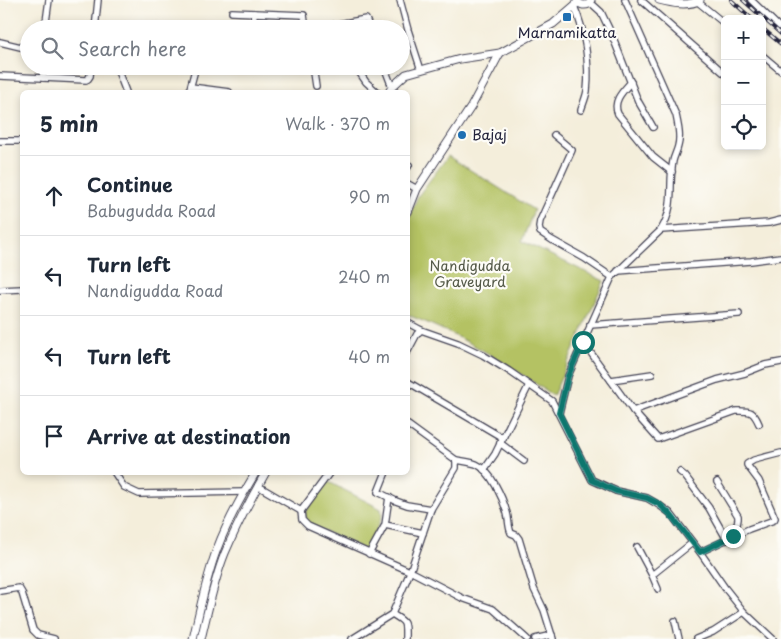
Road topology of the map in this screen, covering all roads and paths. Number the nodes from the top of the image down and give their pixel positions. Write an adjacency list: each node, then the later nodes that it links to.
1 (49, 0): 13 (street)
2 (98, 0): 14 (street)
3 (400, 0): 17 (street)
4 (625, 0): 50 (street)
5 (641, 0): 26 (street)
6 (658, 0): 9 (main road)
7 (751, 0): 19 (street)
8 (591, 1): 10 (main road); 39 (street)
9 (699, 1): 18 (street)
10 (576, 3): 23 (main road); 45 (street)
11 (232, 12): 12 (street)
12 (254, 13): 15 (street); 16 (street)
13 (46, 20)
14 (97, 20)
15 (254, 20)
16 (305, 20)
17 (405, 20)
18 (721, 20)
19 (781, 29)
20 (410, 36): 25 (street)
21 (0, 42): 22 (street)
22 (20, 47)
23 (500, 53): 25 (main road); 52 (main road)
24 (766, 58): 27 (street)
25 (421, 70): 28 (main road)
26 (721, 70)
27 (781, 70)
28 (410, 73)
29 (43, 75): 38 (street)
30 (90, 75): 38 (street)
31 (119, 75): 41 (street)
32 (194, 75): 42 (street)
33 (314, 75): 40 (street)
34 (361, 75): 43 (street)
35 (386, 75): 44 (street)
36 (405, 75): 44 (main road)
37 (0, 76): 38 (street)
38 (43, 78)
39 (631, 82): 46 (street); 50 (street)
40 (316, 86)
41 (125, 90)
42 (190, 90)
43 (375, 90)
44 (390, 90)
45 (581, 110)
46 (652, 127)
47 (554, 136): 58 (street)
48 (20, 140): 49 (street)
49 (0, 141)
50 (672, 172): 55 (street)
51 (410, 185): 52 (street)
52 (417, 189): 53 (main road)
53 (410, 207)
54 (781, 220): 55 (street)
55 (662, 230): 57 (street)
56 (781, 257): 57 (street)
57 (618, 271): 58 (street)
58 (612, 277): 63 (street)
59 (20, 289): 60 (street)
60 (0, 290)
61 (739, 314): 63 (street)
62 (410, 325): 64 (street)
63 (590, 325): 65 (street)
64 (421, 330): 66 (street); 71 (street)
65 (583, 342): 69 (street); 73 (street)
66 (410, 347)
67 (781, 362): 72 (street)
68 (652, 374): 69 (street)
69 (611, 380): 72 (street)
70 (410, 383): 76 (street)
71 (529, 385): 73 (street); 76 (street)
72 (633, 411): 74 (street)
73 (559, 413): 97 (street)
74 (758, 424)
75 (410, 426): 78 (street)
76 (502, 440): 79 (street); 80 (street)
77 (781, 453): 95 (street)
78 (456, 460): 80 (street); 91 (street)
79 (524, 461)
80 (484, 470): 109 (street)
81 (680, 472): 96 (street)
82 (116, 475): 89 (street)
83 (254, 475): 89 (main road)
84 (264, 475): 88 (main road)
85 (328, 475): 92 (street)
86 (385, 475): 90 (street)
87 (717, 482): 95 (street)
88 (258, 486): 92 (street); 113 (main road)
89 (244, 492): 112 (main road)
90 (389, 498): 91 (street); 93 (street)
91 (431, 510): 94 (street)
92 (301, 511): 100 (street)
93 (385, 525): 94 (street); 100 (street)
94 (424, 533): 101 (street)
95 (735, 535): 96 (street)
96 (727, 540): 99 (street)
97 (692, 543): 99 (street); 102 (street)
98 (637, 547): 102 (street)
99 (700, 552): 105 (street)
100 (369, 554): 101 (street)
101 (410, 572): 106 (street); 116 (street)
102 (652, 575): 103 (street)
103 (658, 588)
104 (0, 591): 108 (street)
105 (744, 612): 119 (street); 120 (street)
106 (392, 614): 114 (street); 115 (street)
107 (674, 620): 118 (street)
108 (38, 635): 110 (street); 111 (street)
109 (553, 637): 117 (street)
110 (30, 639)
111 (54, 639)
112 (193, 639)
113 (200, 639)
114 (352, 639)
115 (405, 639)
116 (527, 639)
117 (535, 639)
118 (679, 639)
119 (696, 639)
120 (773, 639)

